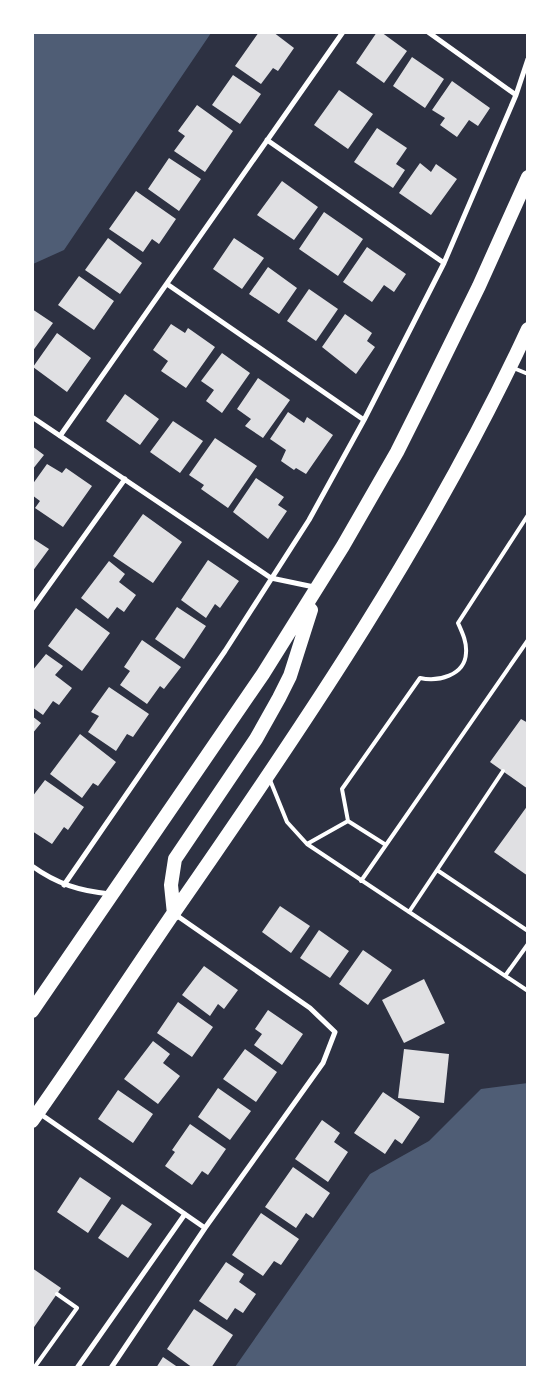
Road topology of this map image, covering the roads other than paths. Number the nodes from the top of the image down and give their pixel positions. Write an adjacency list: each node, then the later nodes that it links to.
1 (343, 32): 5 (street)
2 (428, 32): 4 (street)
3 (528, 59): 4 (street)
4 (516, 95): 7 (street)
5 (267, 140): 7 (street); 8 (street)
6 (528, 177): 18 (highway)
7 (444, 263): 13 (street)
8 (167, 284): 13 (street); 14 (street)
9 (528, 329): 10 (highway)
10 (509, 367): 11 (lane); 22 (highway)
11 (528, 374)
12 (32, 417): 14 (street)
13 (364, 420): 17 (street)
14 (60, 436): 15 (street)
15 (125, 479): 17 (street); 19 (street)
16 (528, 515): 23 (lane)
17 (271, 578): 18 (street); 29 (street)
18 (318, 588): 30 (highway); 32 (highway)
19 (32, 609)
20 (528, 640): 25 (lane)
21 (503, 771): 27 (lane)
22 (269, 777): 24 (lane); 32 (highway)
23 (348, 821): 24 (lane); 25 (lane)
24 (307, 844): 28 (lane)
25 (386, 845): 28 (lane)
26 (32, 866): 29 (street)
27 (437, 870): 31 (lane); 33 (lane)
28 (361, 880): 31 (lane)
29 (64, 885): 30 (street)
30 (112, 894): 37 (highway)
31 (409, 912): 35 (lane)
32 (174, 914): 38 (highway); 40 (street)
33 (528, 931)
34 (528, 944): 35 (lane)
35 (505, 976): 36 (lane)
36 (528, 992)
37 (32, 1011)
38 (36, 1117): 39 (street)
39 (184, 1214): 40 (street); 43 (street)
40 (205, 1228): 44 (street)
41 (57, 1294): 42 (lane)
42 (34, 1368)
43 (77, 1368)
44 (110, 1368)

